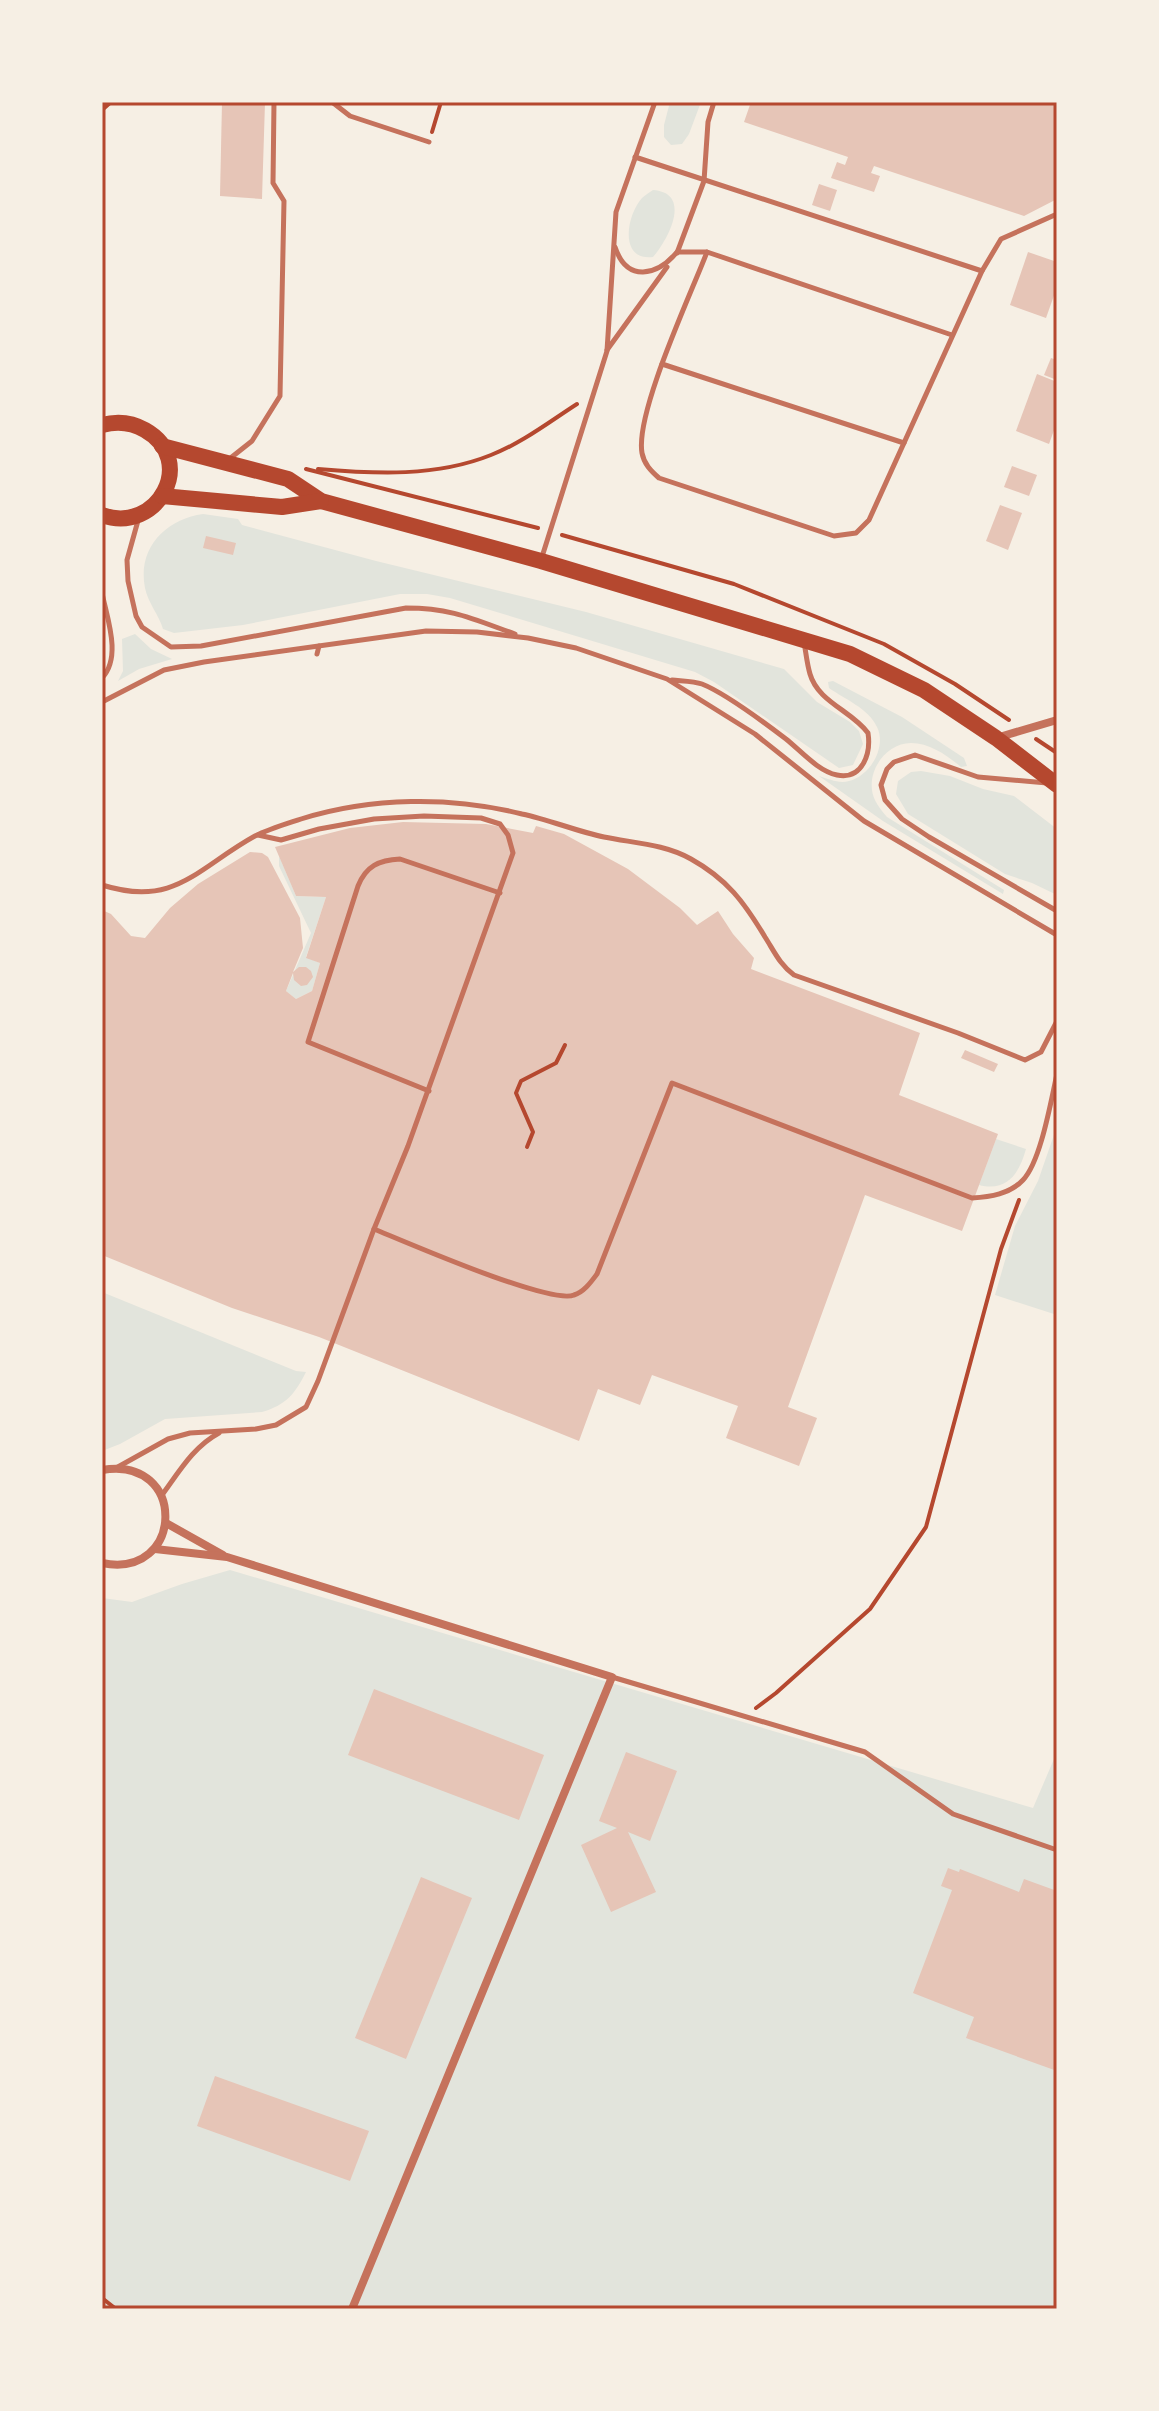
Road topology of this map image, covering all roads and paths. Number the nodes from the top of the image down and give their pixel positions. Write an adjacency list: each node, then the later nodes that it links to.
1 (111, 102): 7 (path)
2 (274, 102): 23 (lane)
3 (332, 102): 8 (lane)
4 (441, 102): 8 (path)
5 (655, 102): 9 (lane)
6 (714, 102): 10 (lane)
7 (102, 110)
8 (429, 142)
9 (635, 157): 10 (lane); 12 (lane)
10 (704, 181): 13 (lane); 15 (lane)
11 (1057, 214): 15 (lane)
12 (614, 235): 13 (lane); 17 (lane)
13 (677, 252): 14 (lane); 17 (lane)
14 (707, 252): 16 (lane); 18 (lane)
15 (982, 271): 16 (lane)
16 (952, 335): 21 (lane)
17 (607, 351): 19 (lane)
18 (662, 364): 21 (lane); 21 (lane)
19 (592, 394): 25 (path); 29 (lane)
20 (103, 424): 22 (main road)
21 (904, 443)
22 (162, 446): 23 (main road); 24 (main road)
23 (224, 463): 26 (main road)
24 (162, 496): 26 (main road); 27 (main road)
25 (425, 498)
26 (321, 501): 29 (main road)
27 (139, 515): 28 (main road); 32 (lane)
28 (103, 518)
29 (541, 561): 34 (main road)
30 (102, 593): 31 (lane)
31 (105, 617): 38 (lane)
32 (470, 618): 33 (lane); 35 (lane)
33 (477, 632): 35 (lane); 36 (lane)
34 (803, 637): 39 (lane); 42 (main road)
35 (528, 638): 39 (lane)
36 (319, 646): 37 (lane); 40 (lane)
37 (317, 654)
38 (102, 678)
39 (667, 679): 48 (lane)
40 (102, 702)
41 (1057, 720): 42 (street)
42 (996, 738): 43 (main road)
43 (1056, 784): 47 (lane)
44 (257, 835): 45 (lane); 46 (lane); 49 (lane)
45 (102, 885)
46 (500, 893): 52 (lane); 52 (lane)
47 (1057, 911)
48 (1057, 935)
49 (1057, 1021)
50 (565, 1045): 53 (path)
51 (1057, 1074): 54 (lane)
52 (429, 1091): 55 (lane)
53 (527, 1147)
54 (1030, 1171): 55 (lane); 65 (path)
55 (374, 1229): 56 (lane)
56 (220, 1432): 57 (lane); 59 (lane)
57 (116, 1468): 58 (street); 59 (street)
58 (102, 1470)
59 (162, 1495): 60 (street)
60 (166, 1523): 61 (street); 62 (street)
61 (155, 1549): 62 (street); 63 (street)
62 (227, 1557): 64 (street)
63 (102, 1563)
64 (612, 1677): 66 (lane); 69 (street)
65 (750, 1712)
66 (1057, 1850)
67 (102, 2298): 68 (path)
68 (116, 2309)
69 (352, 2309)

